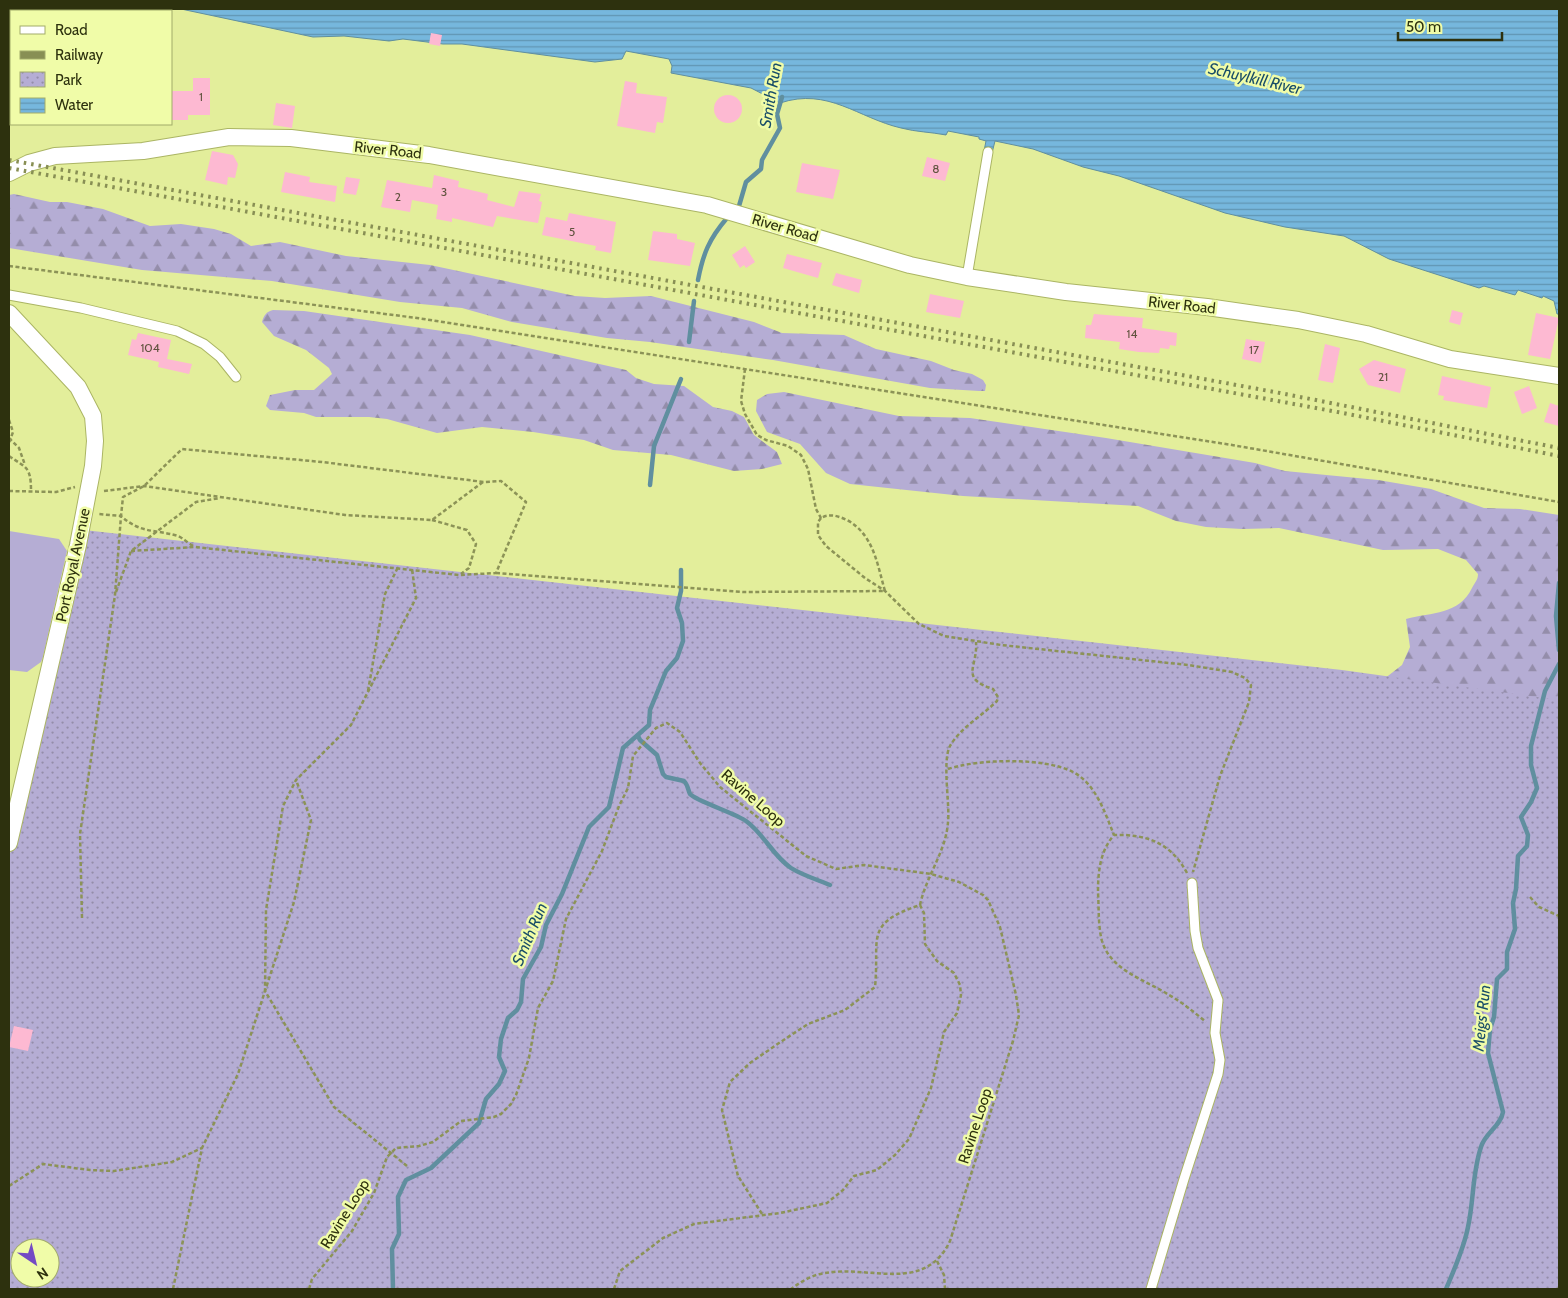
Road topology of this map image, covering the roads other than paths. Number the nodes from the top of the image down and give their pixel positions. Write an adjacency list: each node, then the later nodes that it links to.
1 (988, 152): 3 (lane)
2 (9, 174): 3 (street, River Road)
3 (967, 277): 6 (street, River Road)
4 (9, 295): 7 (lane)
5 (9, 313): 8 (street, Port Royal Avenue)
6 (1559, 376)
7 (236, 377)
8 (9, 843)
9 (1192, 883): 10 (lane)
10 (1151, 1289)

